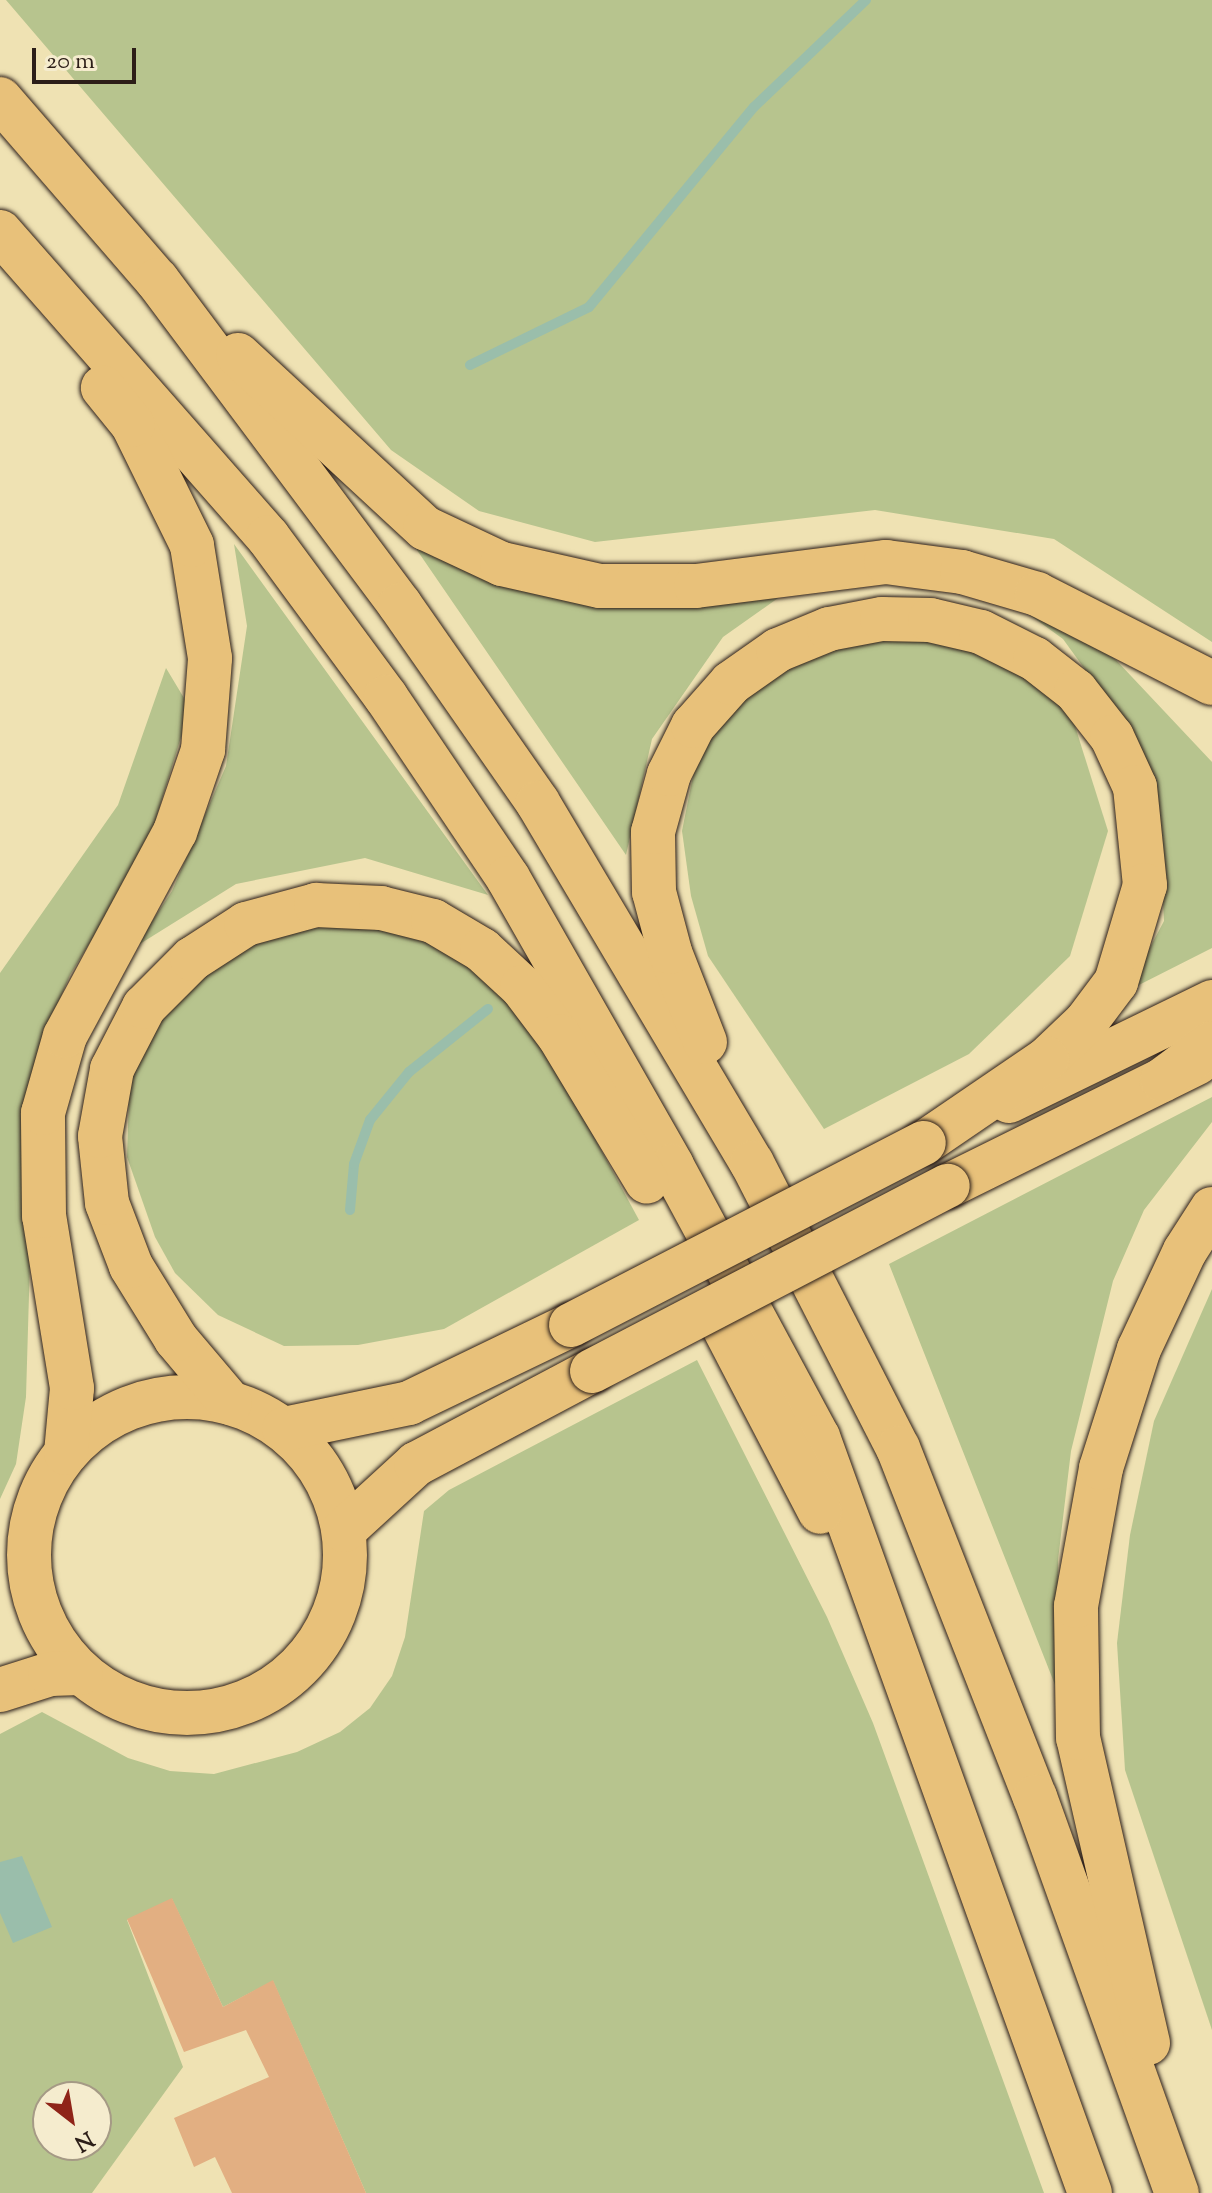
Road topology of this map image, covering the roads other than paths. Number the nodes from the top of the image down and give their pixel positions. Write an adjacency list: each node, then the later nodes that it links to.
1 (0, 99): 4 (main road)
2 (0, 232): 20 (main road)
3 (0, 262): 15 (main road)
4 (157, 280): 5 (main road); 11 (main road)
5 (1208, 683)
6 (1212, 1002): 10 (main road)
7 (1212, 1043): 9 (main road)
8 (1212, 1056): 9 (main road)
9 (1162, 1080): 16 (main road, bridge)
10 (924, 1143): 11 (main road); 14 (main road, bridge)
11 (752, 1163): 23 (main road)
12 (1212, 1209): 23 (main road)
13 (230, 1403): 14 (main road); 15 (main road); 20 (main road)
14 (284, 1429): 16 (main road)
15 (66, 1453): 17 (main road)
16 (344, 1530): 19 (main road)
17 (29, 1564): 18 (main road); 19 (main road)
18 (0, 1602)
19 (81, 1673): 21 (main road)
20 (905, 1675): 22 (main road)
21 (0, 1690)
22 (1090, 2193)
23 (1180, 2193)

